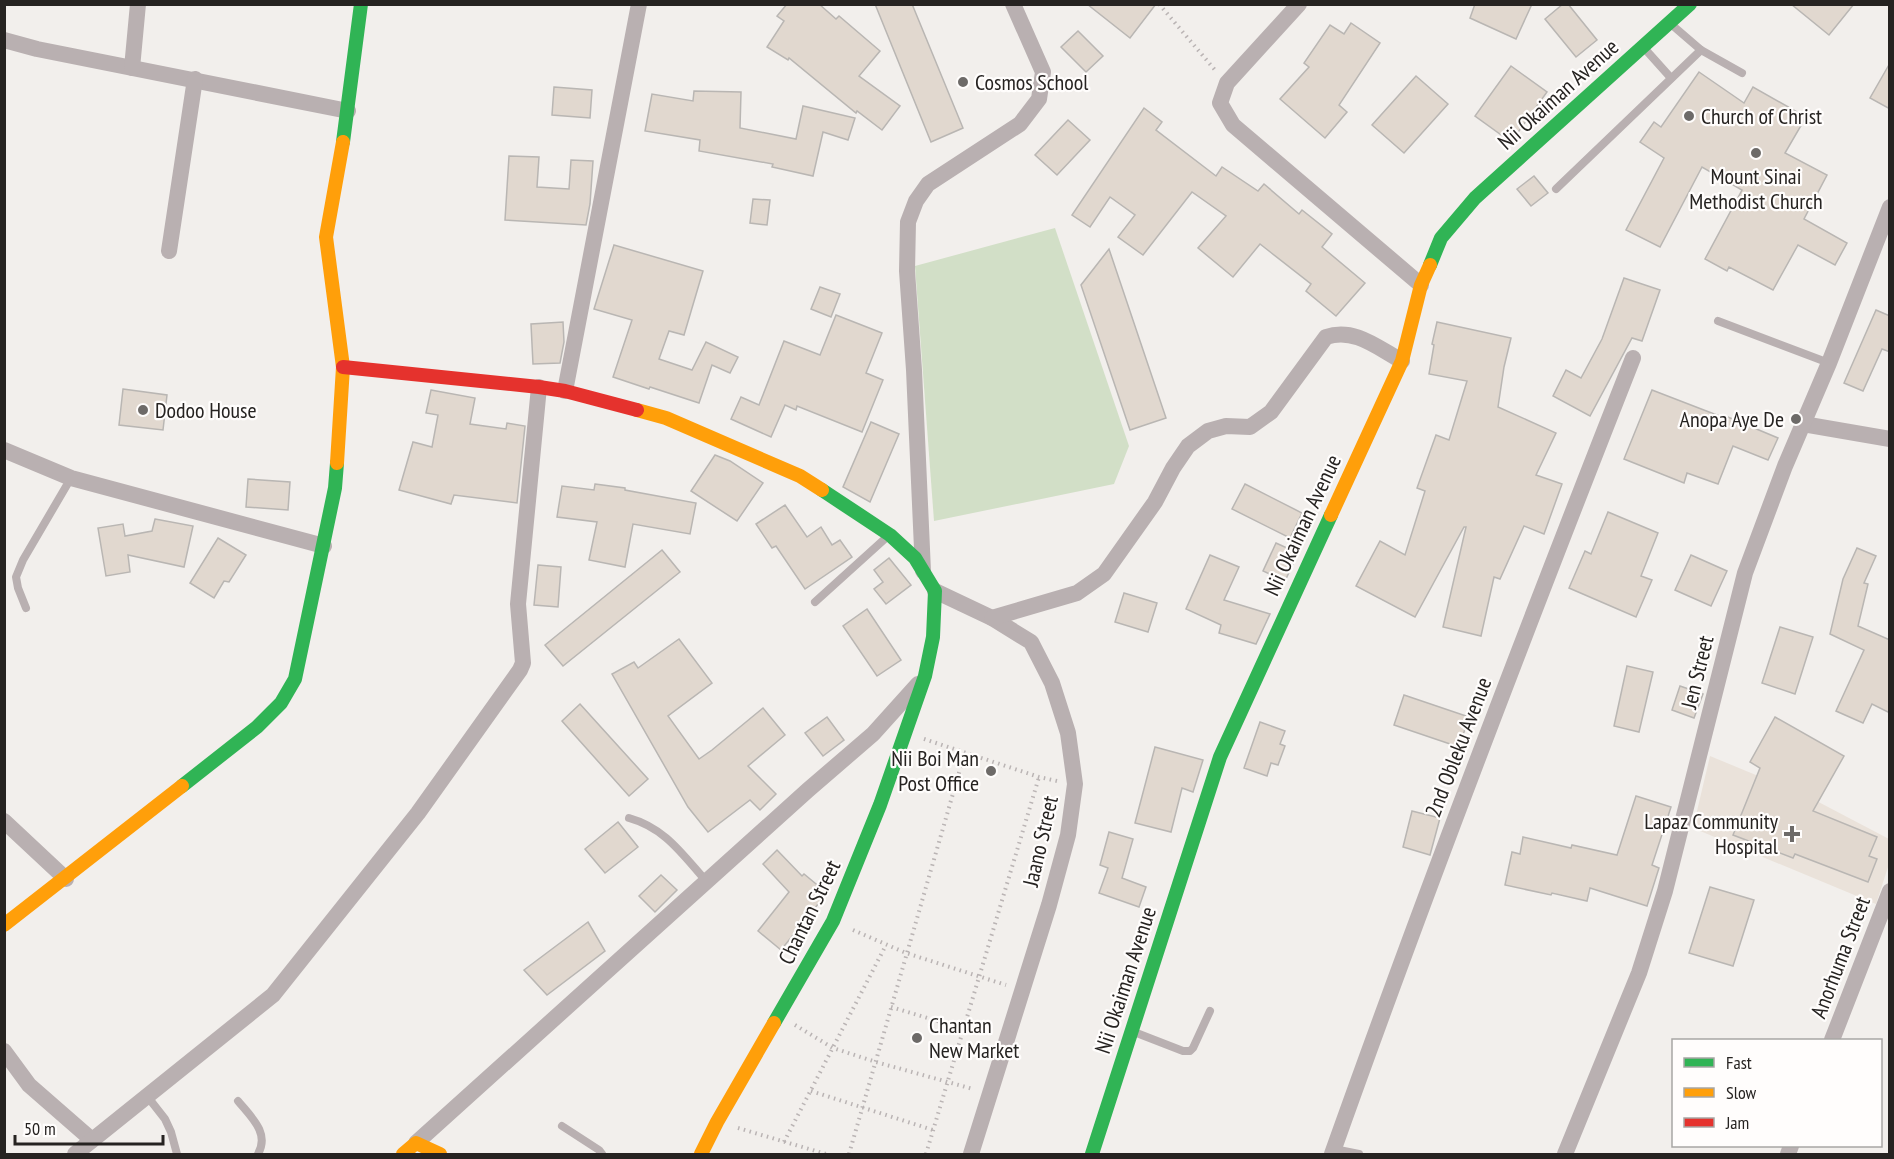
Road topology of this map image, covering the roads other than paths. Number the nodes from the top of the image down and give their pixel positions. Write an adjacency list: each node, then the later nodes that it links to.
1 (138, 4): 11 (street)
2 (361, 4): 15 (street)
3 (639, 4): 26 (street)
4 (1299, 4): 19 (street)
5 (1690, 4): 7 (street, Nii Okaiman Avenue)
6 (1018, 7): 33 (street)
7 (1669, 23): 9 (street, Nii Okaiman Avenue); 10 (lane)
8 (4, 40): 11 (street)
9 (1643, 47): 13 (lane); 19 (street, Nii Okaiman Avenue)
10 (1701, 50): 12 (lane); 13 (lane)
11 (132, 68): 14 (street)
12 (1742, 73)
13 (1671, 78): 16 (lane)
14 (195, 79): 15 (street); 18 (street)
15 (348, 111): 24 (street)
16 (1556, 189)
17 (1890, 207): 23 (street, Jen Street)
18 (169, 251)
19 (1421, 285): 22 (street, Nii Okaiman Avenue)
20 (1718, 321): 23 (lane)
21 (1633, 358): 54 (street, 2nd Obleku Avenue)
22 (1402, 361): 37 (street); 46 (street, Nii Okaiman Avenue)
23 (1828, 363): 27 (street, Jen Street)
24 (343, 367): 25 (street); 32 (street)
25 (539, 387): 26 (street); 49 (street)
26 (565, 391): 31 (street)
27 (1803, 424): 28 (street); 65 (street, Jen Street)
28 (1890, 438)
29 (4, 450): 30 (street)
30 (71, 478): 32 (street); 36 (lane)
31 (890, 535): 33 (street); 35 (lane)
32 (324, 546): 41 (street)
33 (923, 572): 34 (street)
34 (935, 591): 37 (street, Jaano Street); 38 (street, Chantan Street)
35 (815, 602)
36 (26, 608)
37 (992, 618): 62 (street, Jaano Street)
38 (925, 676): 42 (street); 61 (street, Chantan Street)
39 (628, 818): 42 (lane)
40 (4, 821): 41 (street)
41 (66, 879): 44 (street)
42 (706, 882): 53 (street)
43 (1890, 891): 47 (street, Anorhuma Street)
44 (4, 926)
45 (1210, 1011): 46 (lane)
46 (1131, 1031): 63 (street, Nii Okaiman Avenue)
47 (1833, 1039)
48 (4, 1051): 52 (street)
49 (147, 1096): 52 (street); 56 (lane)
50 (238, 1101): 57 (lane)
51 (562, 1126): 60 (lane)
52 (92, 1140): 55 (street)
53 (417, 1143): 58 (street); 59 (street)
54 (1333, 1152): 64 (lane)
55 (75, 1155)
56 (177, 1155)
57 (258, 1155)
58 (404, 1155)
59 (440, 1155)
60 (602, 1155)
61 (700, 1155)
62 (970, 1155)
63 (1092, 1155)
64 (1359, 1155)
65 (1565, 1155)

